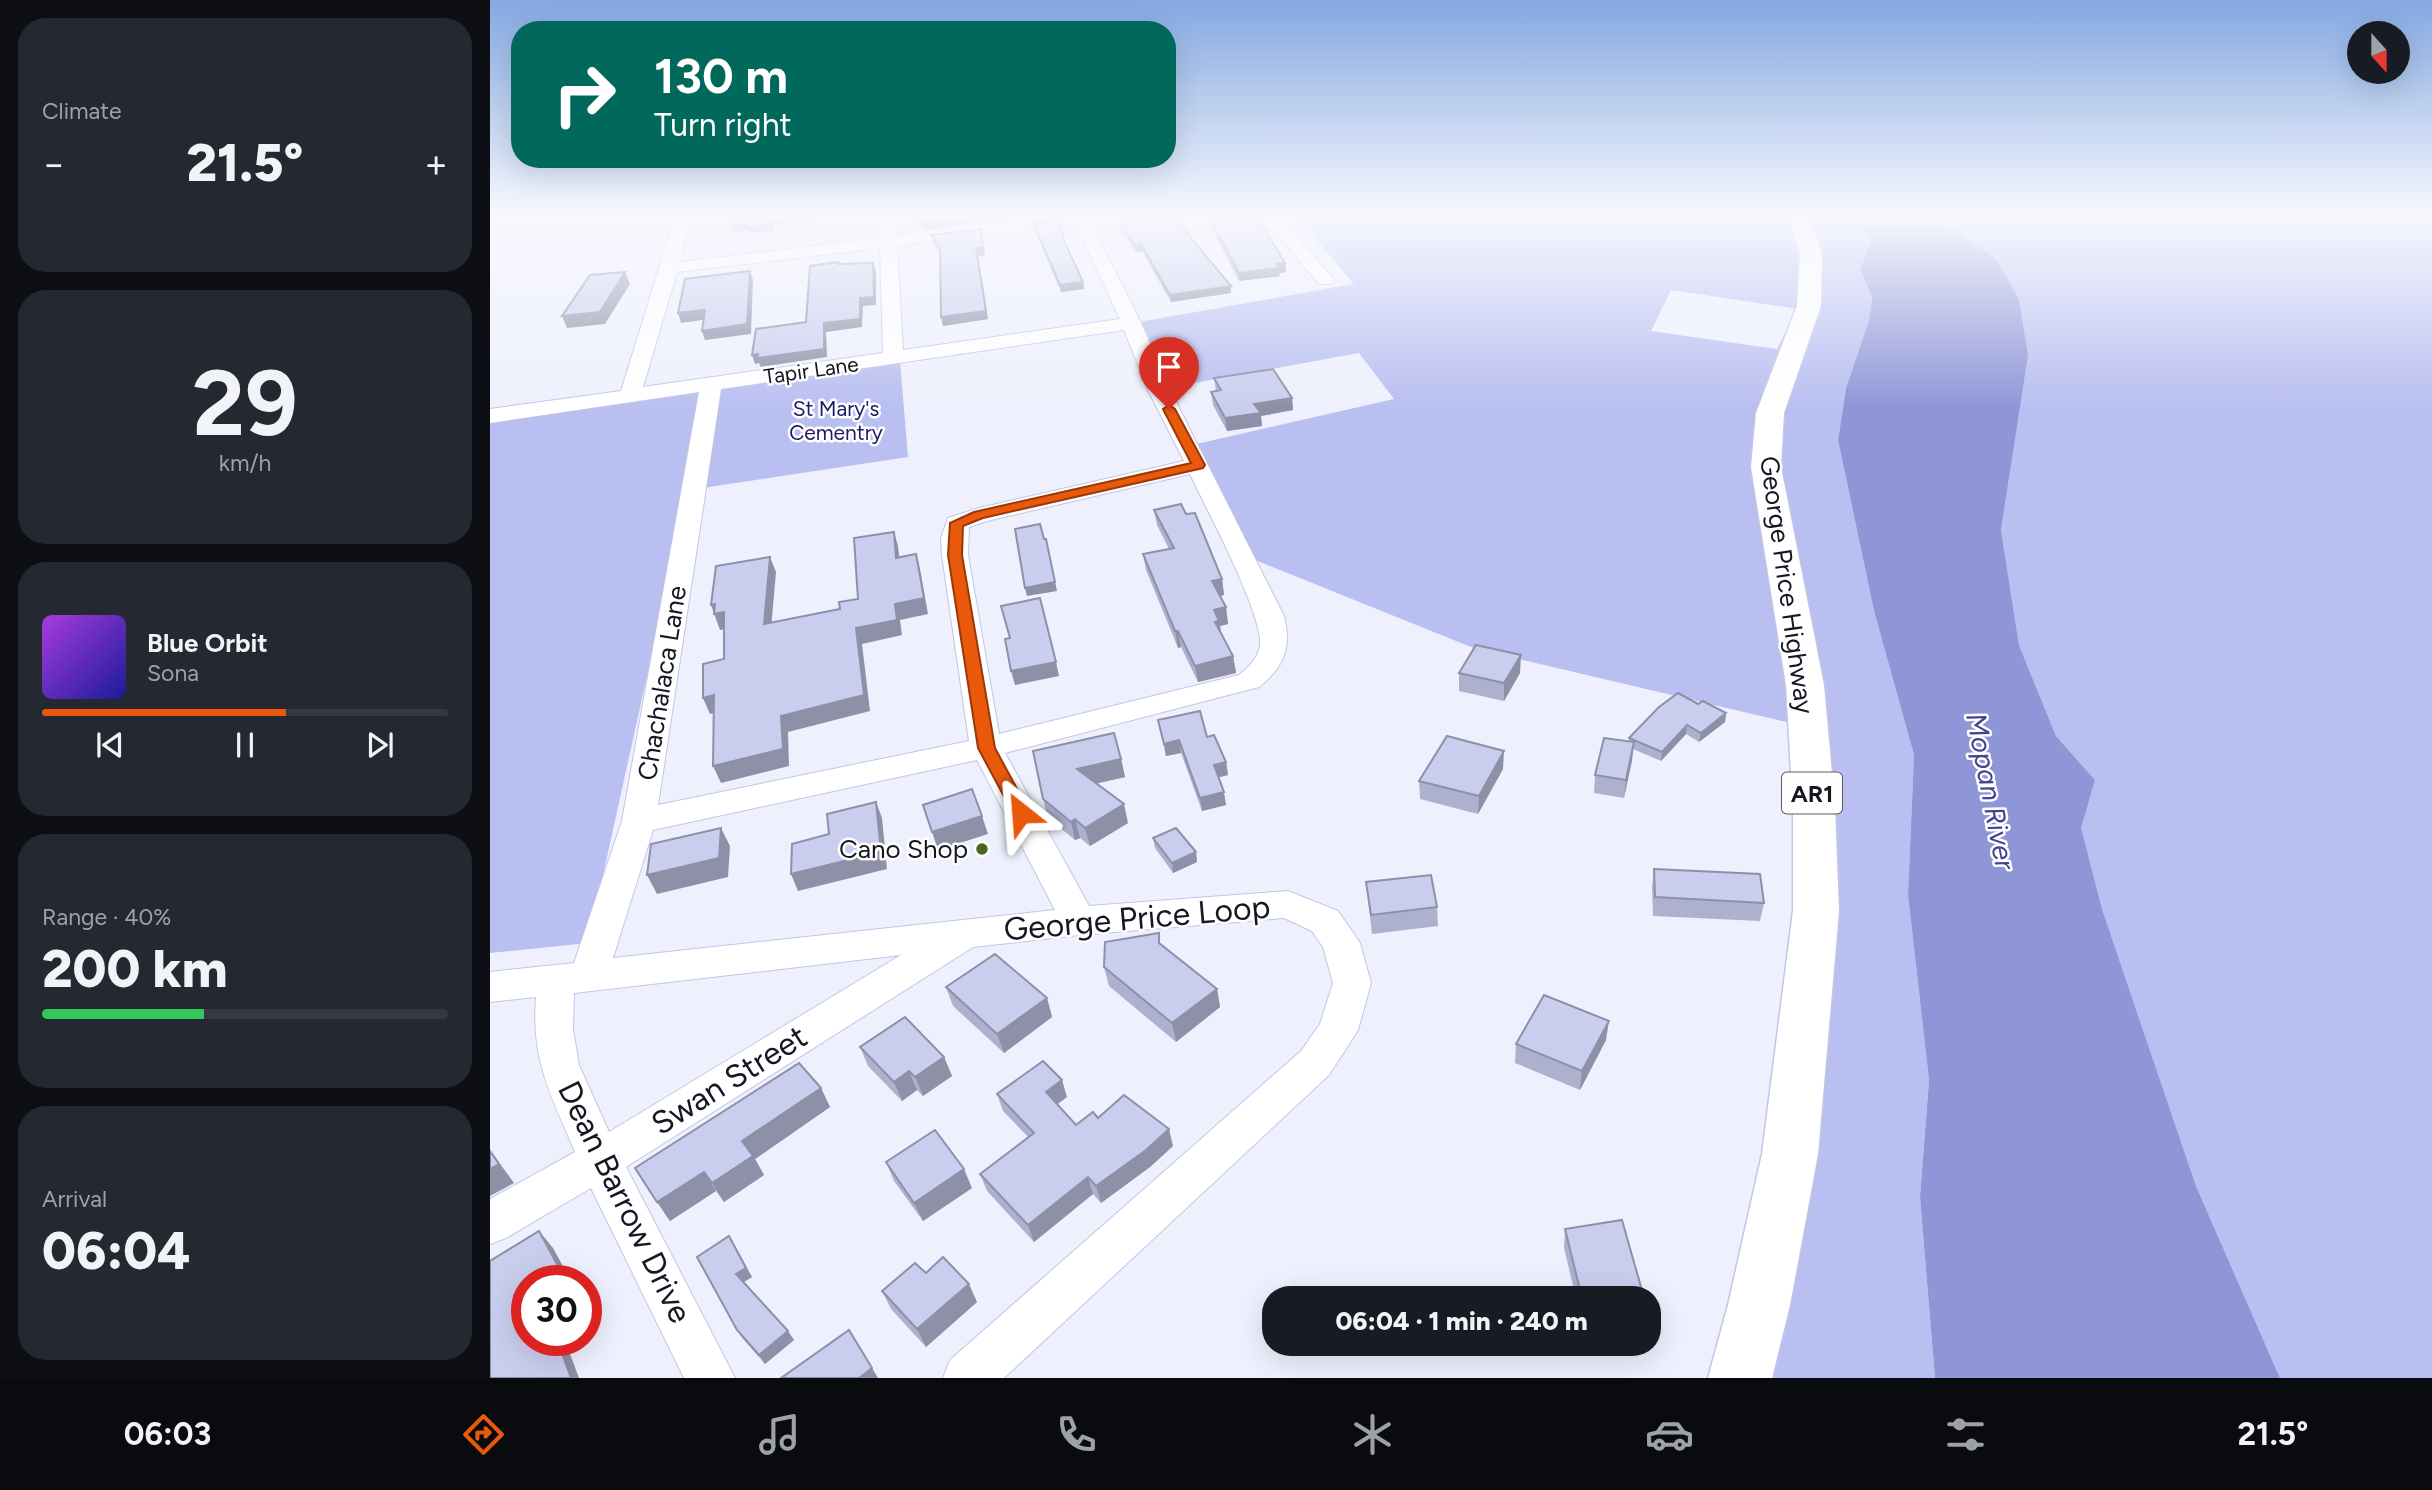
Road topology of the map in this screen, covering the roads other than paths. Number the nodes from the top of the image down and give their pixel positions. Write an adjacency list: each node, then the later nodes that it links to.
1 (667, 278): 8 (street)
2 (890, 278): 6 (street)
3 (1111, 278): 5 (street)
4 (1811, 278): 21 (highway, George Price Highway / AR1)
5 (1131, 323): 6 (street, Tapir Lane); 10 (street)
6 (893, 358): 7 (street, Tapir Lane)
7 (711, 384): 8 (street, Tapir Lane); 12 (street, Chachalaca Lane)
8 (630, 396): 9 (street, Tapir Lane)
9 (490, 416)
10 (1198, 465): 11 (street); 11 (street)
11 (986, 748): 12 (street); 13 (street)
12 (639, 821): 15 (street, Chachalaca Lane)
13 (1079, 921): 14 (street, George Price Loop); 20 (street, George Price Loop)
14 (965, 934): 15 (street, George Price Loop); 17 (street, Swan Street)
15 (572, 978): 16 (street, George Price Loop); 17 (street, Dean Barrow Drive)
16 (490, 987)
17 (600, 1160): 18 (street, Swan Street); 19 (street, Dean Barrow Drive)
18 (490, 1223)
19 (710, 1378)
20 (968, 1378)
21 (1740, 1378)

